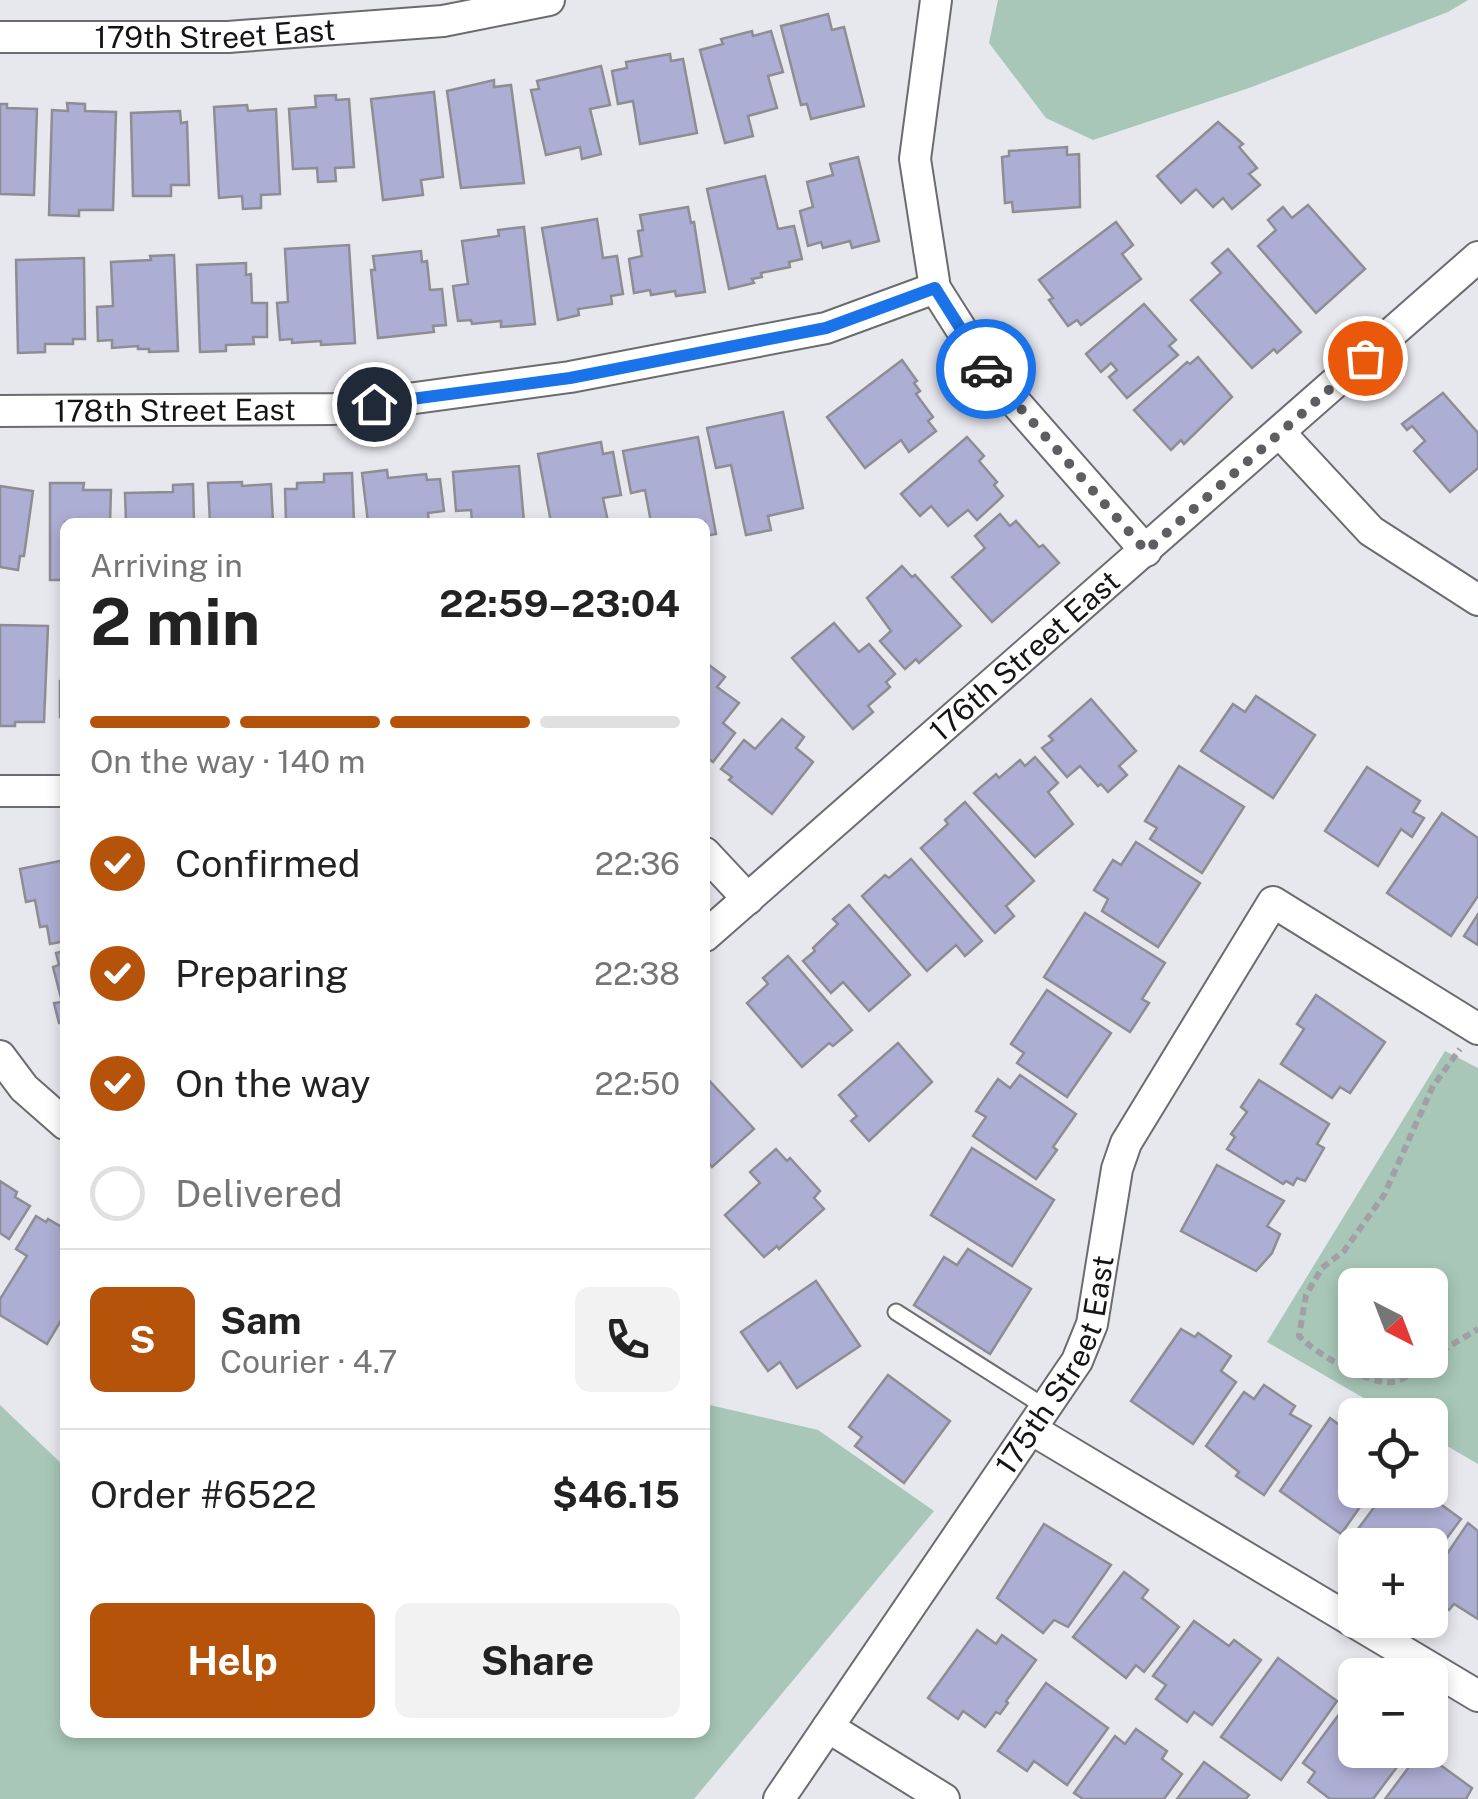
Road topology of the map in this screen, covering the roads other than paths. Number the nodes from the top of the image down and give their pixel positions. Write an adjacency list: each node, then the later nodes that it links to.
1 (549, 0): 3 (street, 179th Street East)
2 (936, 0): 5 (street)
3 (0, 37)
4 (1478, 257): 7 (street, 176th Street East)
5 (935, 288): 6 (street, 178th Street East); 8 (street)
6 (0, 411)
7 (1280, 433): 8 (street, 176th Street East); 9 (street)
8 (1146, 551): 13 (street, 176th Street East)
9 (1478, 600)
10 (0, 791): 11 (street)
11 (60, 791)
12 (710, 858): 13 (street)
13 (748, 899): 14 (street, 176th Street East)
14 (710, 932)
15 (1477, 1028): 19 (street, 175th Street East)
16 (0, 1056): 17 (street)
17 (60, 1120)
18 (896, 1312): 19 (lane)
19 (1038, 1418): 20 (street); 21 (street, 175th Street East)
20 (1478, 1696)
21 (828, 1727): 22 (street, 175th Street East); 23 (street)
22 (779, 1799)
23 (944, 1799)

